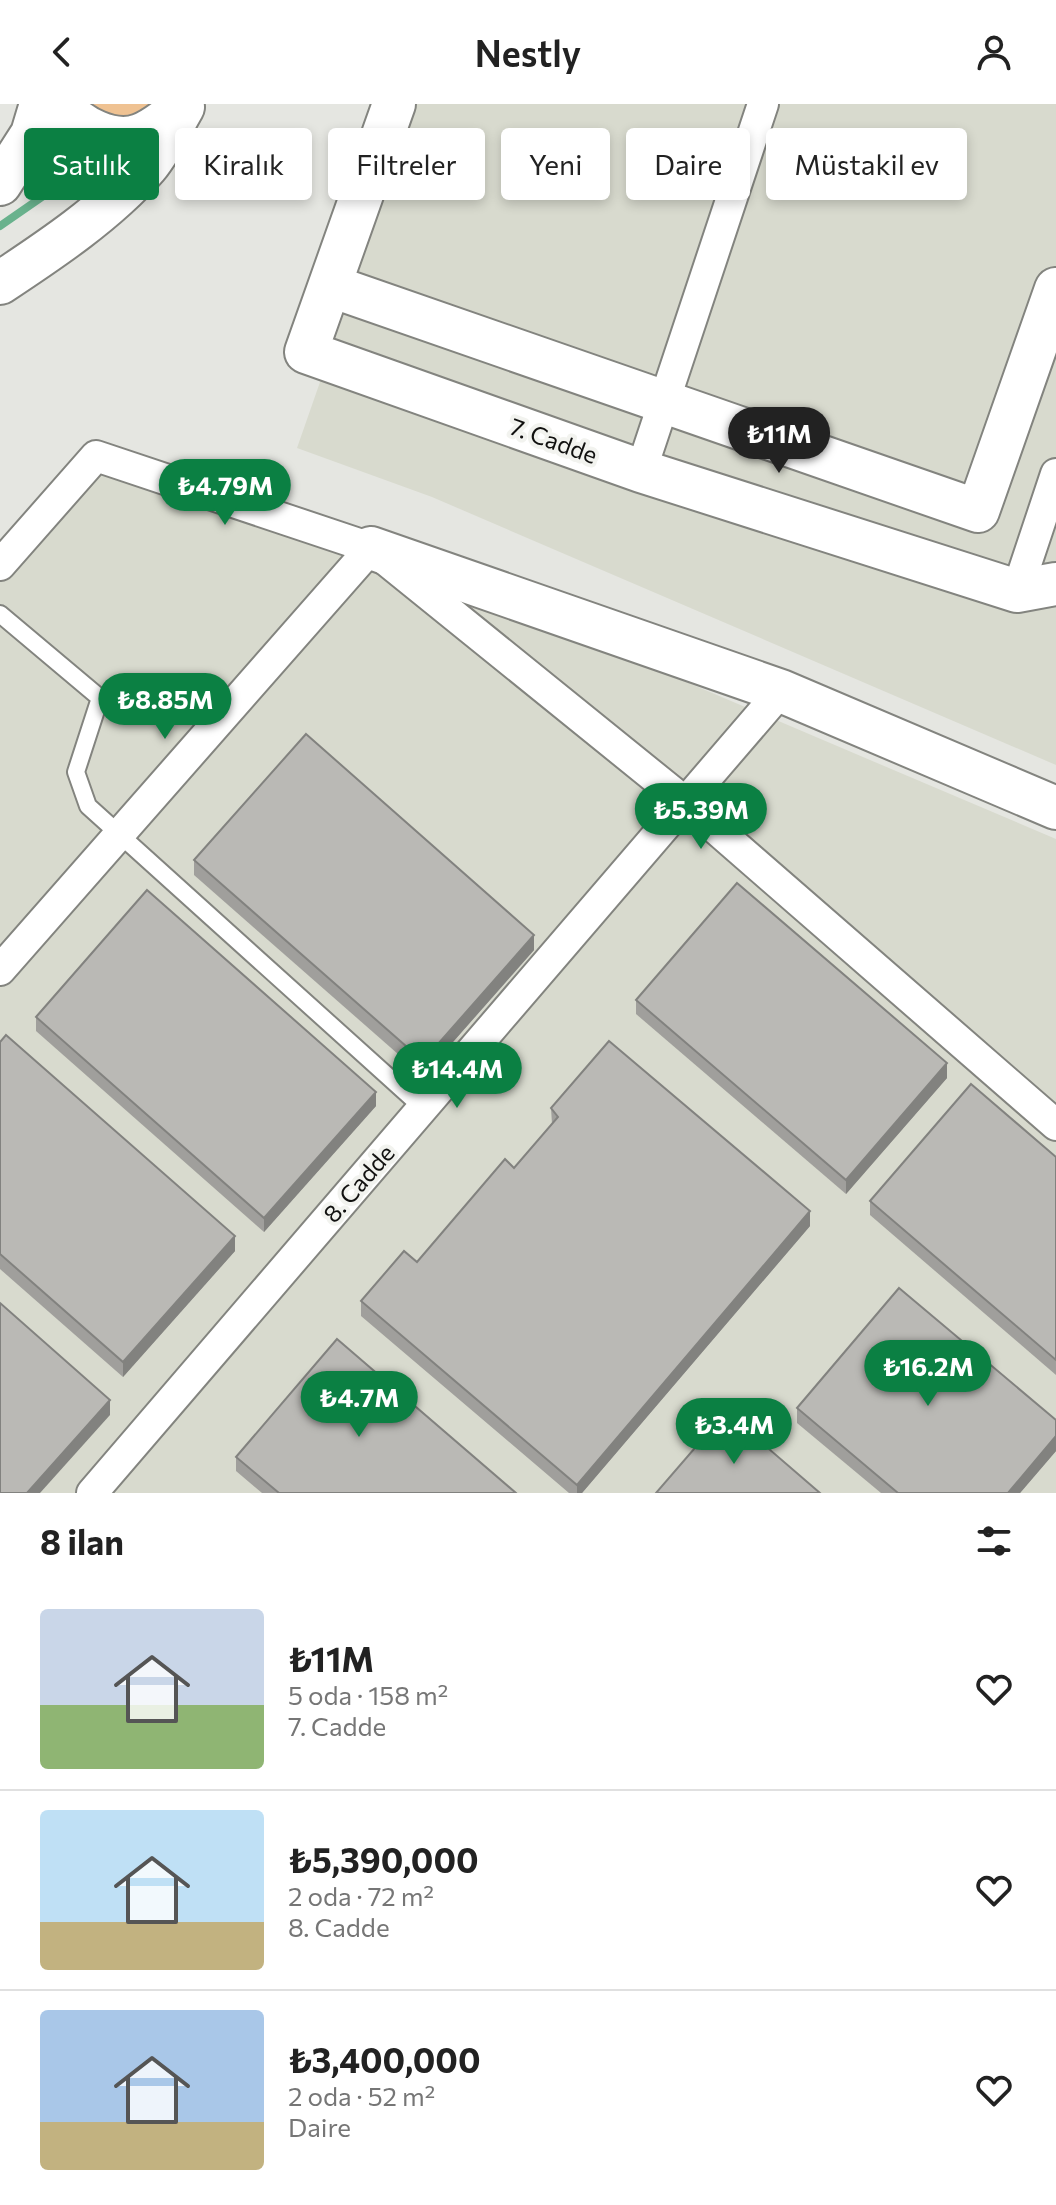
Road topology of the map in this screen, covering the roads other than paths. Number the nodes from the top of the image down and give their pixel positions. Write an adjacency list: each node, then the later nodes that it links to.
1 (41, 104): 6 (street)
2 (61, 104): 5 (street)
3 (394, 104): 8 (street, 7. Cadde)
4 (763, 104): 10 (street)
5 (184, 106): 7 (street)
6 (0, 184)
7 (0, 283)
8 (331, 286): 10 (street); 11 (street, 7. Cadde)
9 (1056, 289): 10 (street)
10 (665, 399): 11 (street)
11 (641, 471): 15 (street, 7. Cadde)
12 (1056, 474): 15 (street)
13 (371, 548): 14 (street); 17 (street); 18 (street); 20 (street)
14 (0, 565)
15 (1036, 588)
16 (0, 614): 20 (lane)
17 (781, 691): 18 (street, 8. Cadde); 19 (street)
18 (685, 802): 22 (street, 8. Cadde); 23 (street)
19 (1056, 808)
20 (118, 836): 21 (street); 22 (lane)
21 (1, 967)
22 (423, 1108): 24 (street, 8. Cadde)
23 (1056, 1125)
24 (92, 1493)

